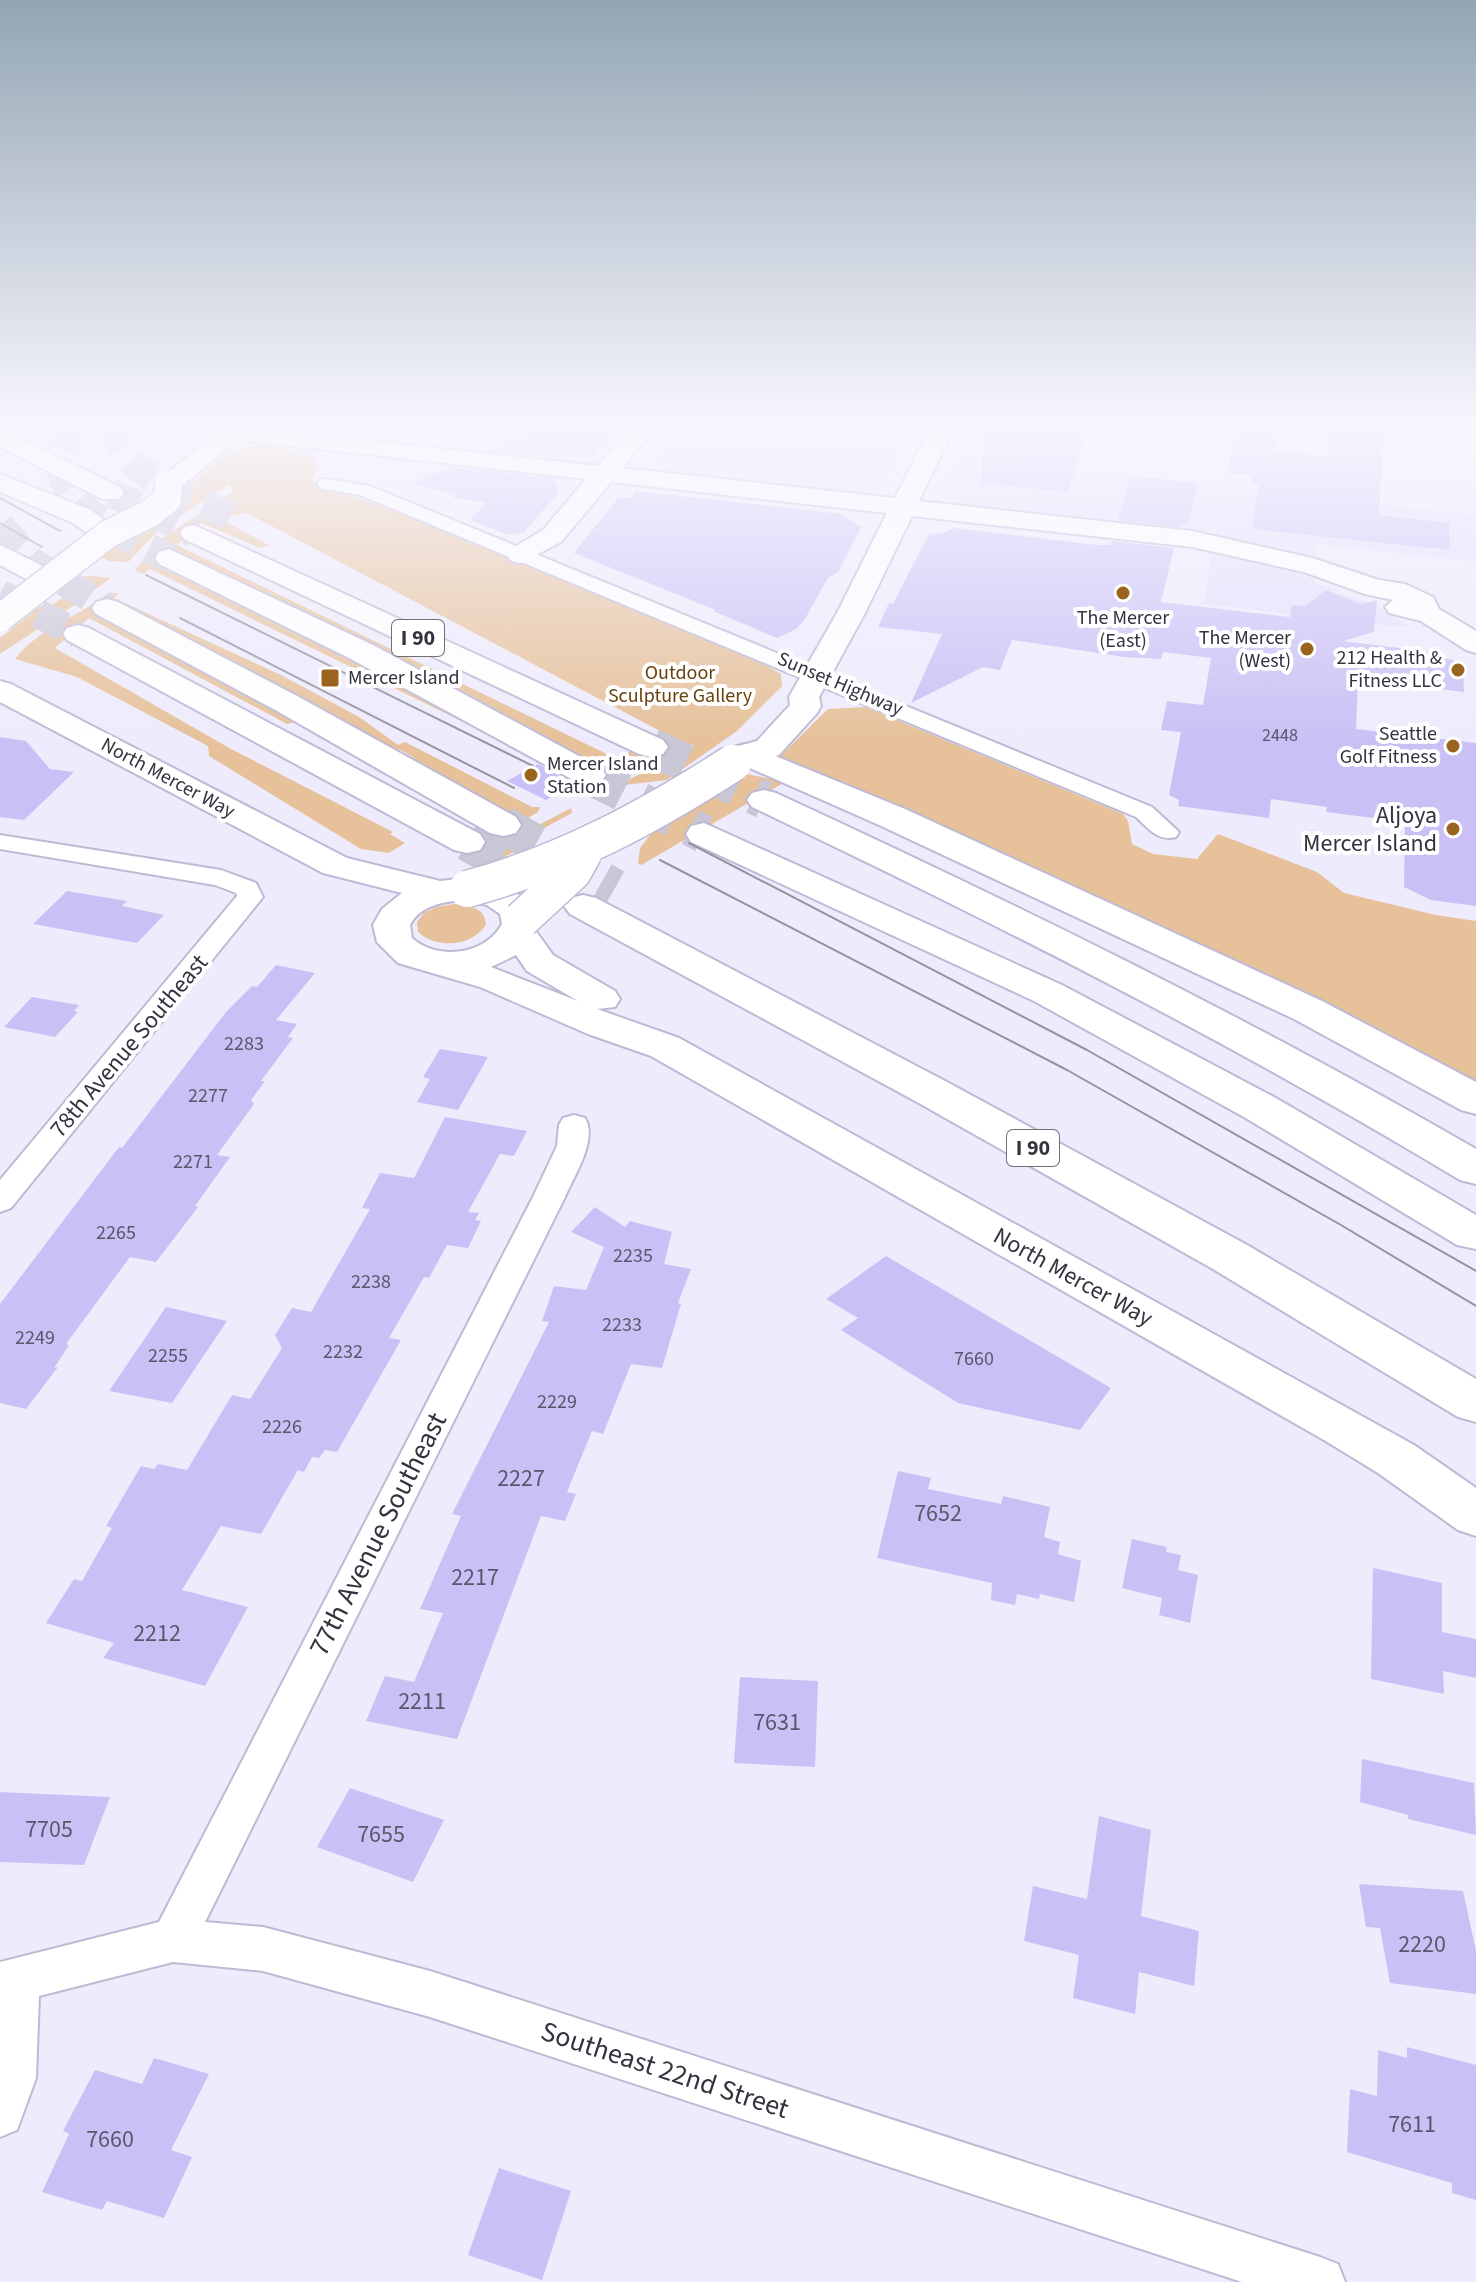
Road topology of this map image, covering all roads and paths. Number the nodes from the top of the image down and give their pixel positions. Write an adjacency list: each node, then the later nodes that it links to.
1 (100, 528): 8 (highway)
2 (119, 528): 8 (street, bridge)
3 (457, 528): 11 (street, Sunset Highway)
4 (558, 528): 11 (street)
5 (894, 528): 18 (street)
6 (1095, 528): 17 (street)
7 (194, 533): 10 (highway, I 90)
8 (108, 534): 13 (street, bridge)
9 (0, 554): 13 (highway)
10 (305, 554)
11 (521, 555): 18 (street, Sunset Highway)
12 (169, 558): 21 (highway)
13 (49, 580): 15 (street, bridge)
14 (107, 608): 23 (highway)
15 (0, 618)
16 (78, 634): 27 (highway)
17 (1476, 644)
18 (811, 686): 20 (street); 24 (street, Sunset Highway)
19 (0, 690): 29 (street, North Mercer Way)
20 (739, 758): 28 (street, bridge); 36 (highway)
21 (589, 775)
22 (764, 800): 38 (highway)
23 (503, 825)
24 (1167, 832)
25 (704, 834): 40 (highway)
26 (0, 842): 39 (street, 78th Avenue Southeast)
27 (467, 842)
28 (585, 850): 30 (street, bridge); 33 (street, bridge)
29 (335, 866): 30 (street, North Mercer Way); 32 (street, North Mercer Way)
30 (454, 891): 32 (street); 33 (street, North Mercer Way)
31 (599, 897): 41 (highway, I 90)
32 (391, 925): 34 (street, North Mercer Way)
33 (520, 926): 34 (street); 35 (street, North Mercer Way)
34 (430, 962): 35 (street, North Mercer Way)
35 (665, 1047): 42 (street, North Mercer Way)
36 (1476, 1100)
37 (574, 1125): 45 (street, 77th Avenue Southeast)
38 (1476, 1169)
39 (0, 1201)
40 (1473, 1234)
41 (1476, 1403)
42 (1396, 1459): 43 (street); 44 (street, North Mercer Way)
43 (1476, 1478)
44 (1476, 1515)
45 (173, 1940): 46 (street, Southeast 22nd Street); 48 (street, Southeast 22nd Street)
46 (9, 1981): 47 (street)
47 (0, 2113)
48 (1320, 2282)

